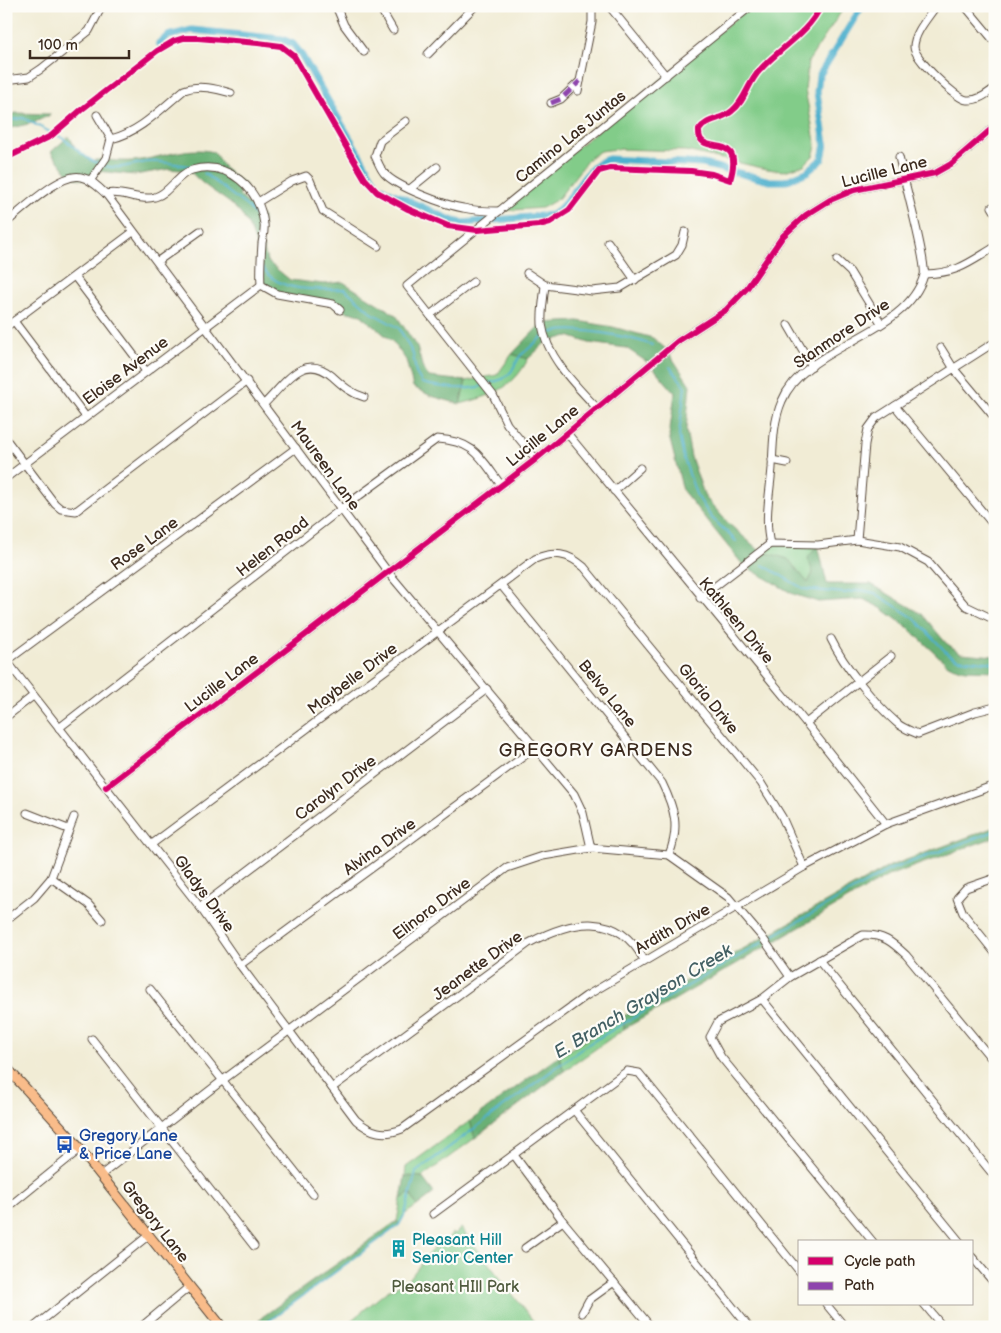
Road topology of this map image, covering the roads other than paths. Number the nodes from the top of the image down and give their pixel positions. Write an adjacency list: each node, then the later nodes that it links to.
1 (102, 6): 15 (street)
2 (336, 6): 12 (street)
3 (379, 6): 10 (street)
4 (475, 6): 13 (street)
5 (592, 6): 16 (street)
6 (609, 6): 14 (street)
7 (751, 6): 14 (street, Camino Las Juntas)
8 (936, 6): 17 (street)
9 (965, 6): 11 (street)
10 (393, 30)
11 (995, 42)
12 (364, 52)
13 (428, 54)
14 (666, 76): 32 (street, Camino Las Juntas)
15 (6, 80)
16 (580, 81): 18 (street); 20 (street)
17 (995, 88)
18 (578, 91)
19 (231, 93): 24 (street)
20 (551, 103)
21 (96, 115): 24 (street)
22 (406, 121): 29 (street)
23 (995, 126): 27 (street, Lucille Lane)
24 (111, 139): 28 (street)
25 (899, 157): 27 (street)
26 (437, 167): 29 (street)
27 (904, 179): 43 (street); 65 (street, Lucille Lane)
28 (90, 181): 30 (street, Maureen Lane); 33 (street)
29 (410, 189): 32 (street)
30 (106, 194): 31 (street); 35 (street, Maureen Lane)
31 (258, 202): 38 (street); 47 (street)
32 (496, 213): 50 (street, Camino Las Juntas)
33 (6, 223)
34 (200, 231): 41 (street)
35 (134, 232): 41 (street, Maureen Lane); 44 (street)
36 (685, 232): 45 (street)
37 (608, 242): 45 (street)
38 (378, 246)
39 (995, 247): 43 (street)
40 (837, 260): 52 (street)
41 (158, 262): 54 (street, Maureen Lane)
42 (527, 273): 48 (street)
43 (924, 274): 52 (street, Stanmore Drive)
44 (75, 277): 51 (street); 60 (street)
45 (636, 280): 48 (street)
46 (473, 282): 50 (street)
47 (261, 285): 49 (street); 54 (street, Eloise Avenue)
48 (545, 285): 65 (street)
49 (340, 310)
50 (430, 315): 71 (street)
51 (14, 321): 55 (street); 66 (street)
52 (881, 323): 58 (street, Stanmore Drive)
53 (788, 325): 58 (street)
54 (205, 326): 60 (street, Eloise Avenue); 61 (street, Maureen Lane)
55 (6, 328)
56 (995, 342): 59 (street)
57 (941, 348): 59 (street)
58 (812, 366): 72 (street, Stanmore Drive)
59 (954, 368): 64 (street); 67 (street)
60 (145, 370): 66 (street, Eloise Avenue)
61 (247, 381): 63 (street, Maureen Lane); 74 (street)
62 (364, 397): 63 (street)
63 (264, 404): 70 (street, Maureen Lane)
64 (895, 406): 80 (street); 81 (street)
65 (597, 408): 68 (street, Lucille Lane)
66 (86, 417): 74 (street, Eloise Avenue)
67 (995, 418)
68 (567, 433): 71 (street, Lucille Lane); 78 (street, Kathleen Drive)
69 (6, 439): 74 (street)
70 (296, 448): 79 (street, Maureen Lane); 91 (street, Rose Lane)
71 (536, 459): 77 (street, Lucille Lane)
72 (772, 460): 73 (street); 82 (street, Stanmore Drive)
73 (786, 462)
74 (25, 464): 76 (street, Eloise Avenue)
75 (640, 468): 78 (street)
76 (6, 478)
77 (501, 485): 79 (street, Helen Road); 84 (street, Lucille Lane)
78 (614, 490): 86 (street, Kathleen Drive)
79 (341, 510): 84 (street, Maureen Lane); 98 (street, Helen Road)
80 (995, 527)
81 (858, 540): 82 (street); 87 (street)
82 (770, 544): 86 (street)
83 (575, 559): 85 (street, Maybelle Drive); 109 (street, Gloria Drive)
84 (388, 572): 88 (street, Maureen Lane); 101 (street, Lucille Lane)
85 (502, 585): 88 (street, Maybelle Drive); 108 (street, Belva Lane)
86 (700, 598): 97 (street, Kathleen Drive)
87 (995, 620)
88 (440, 631): 93 (street, Maureen Lane); 106 (street, Maybelle Drive)
89 (831, 639): 92 (street)
90 (892, 656): 92 (street)
91 (7, 660): 94 (street, Gladys Drive)
92 (860, 682): 95 (street); 97 (street)
93 (487, 689): 99 (street, Maureen Lane); 113 (street, Carolyn Drive)
94 (33, 696): 96 (street); 98 (street, Gladys Drive)
95 (995, 707)
96 (6, 717)
97 (806, 723): 104 (street, Kathleen Drive)
98 (59, 728): 101 (street, Gladys Drive)
99 (535, 748): 107 (street, Maureen Lane); 119 (street, Alvina Drive)
100 (995, 785): 104 (street, Ardith Drive)
101 (106, 787): 106 (street, Gladys Drive)
102 (27, 813): 105 (street)
103 (74, 817): 105 (street)
104 (886, 824): 109 (street, Ardith Drive)
105 (68, 829): 110 (street)
106 (152, 844): 113 (street, Gladys Drive)
107 (591, 848): 108 (street, Elinora Drive); 123 (street, Elinora Drive)
108 (669, 855): 112 (street)
109 (804, 867): 112 (street, Ardith Drive)
110 (51, 878): 114 (street); 115 (street)
111 (995, 878): 116 (street)
112 (737, 906): 117 (street, Ardith Drive); 120 (street)
113 (200, 907): 119 (street, Gladys Drive)
114 (6, 920)
115 (102, 920)
116 (995, 953)
117 (644, 960): 128 (street, Jeanette Drive); 131 (street, Ardith Drive)
118 (819, 960): 120 (street); 125 (street); 135 (street)
119 (240, 965): 123 (street, Gladys Drive)
120 (790, 977): 122 (street)
121 (150, 989): 127 (street)
122 (762, 999): 141 (street); 142 (street)
123 (290, 1030): 127 (street, Elinora Drive); 128 (street, Gladys Drive)
124 (92, 1039): 130 (street)
125 (995, 1062)
126 (6, 1067): 132 (main road, Gregory Lane)
127 (223, 1080): 130 (street, Elinora Drive); 136 (street)
128 (332, 1088): 131 (street, Gladys Drive)
129 (574, 1110): 133 (street); 146 (street); 157 (street)
130 (163, 1128): 134 (street, Elinora Drive); 143 (street)
131 (386, 1134)
132 (80, 1149): 134 (main road, Gregory Lane); 137 (street)
133 (514, 1155): 138 (street); 139 (street)
134 (101, 1175): 140 (main road, Gregory Lane)
135 (995, 1176)
136 (313, 1194)
137 (6, 1209)
138 (434, 1214)
139 (563, 1221): 144 (street); 147 (street)
140 (148, 1235): 149 (main road, Gregory Lane); 153 (street)
141 (871, 1240)
142 (958, 1240)
143 (254, 1246)
144 (525, 1248)
145 (974, 1259): 148 (street)
146 (798, 1270)
147 (614, 1282): 152 (street); 156 (street)
148 (995, 1284)
149 (189, 1287): 154 (street); 155 (main road, Gregory Lane)
150 (828, 1306): 158 (street)
151 (926, 1306): 159 (street)
152 (582, 1313)
153 (34, 1327)
154 (141, 1327)
155 (222, 1327)
156 (651, 1327)
157 (749, 1327)
158 (844, 1327)
159 (943, 1327)

